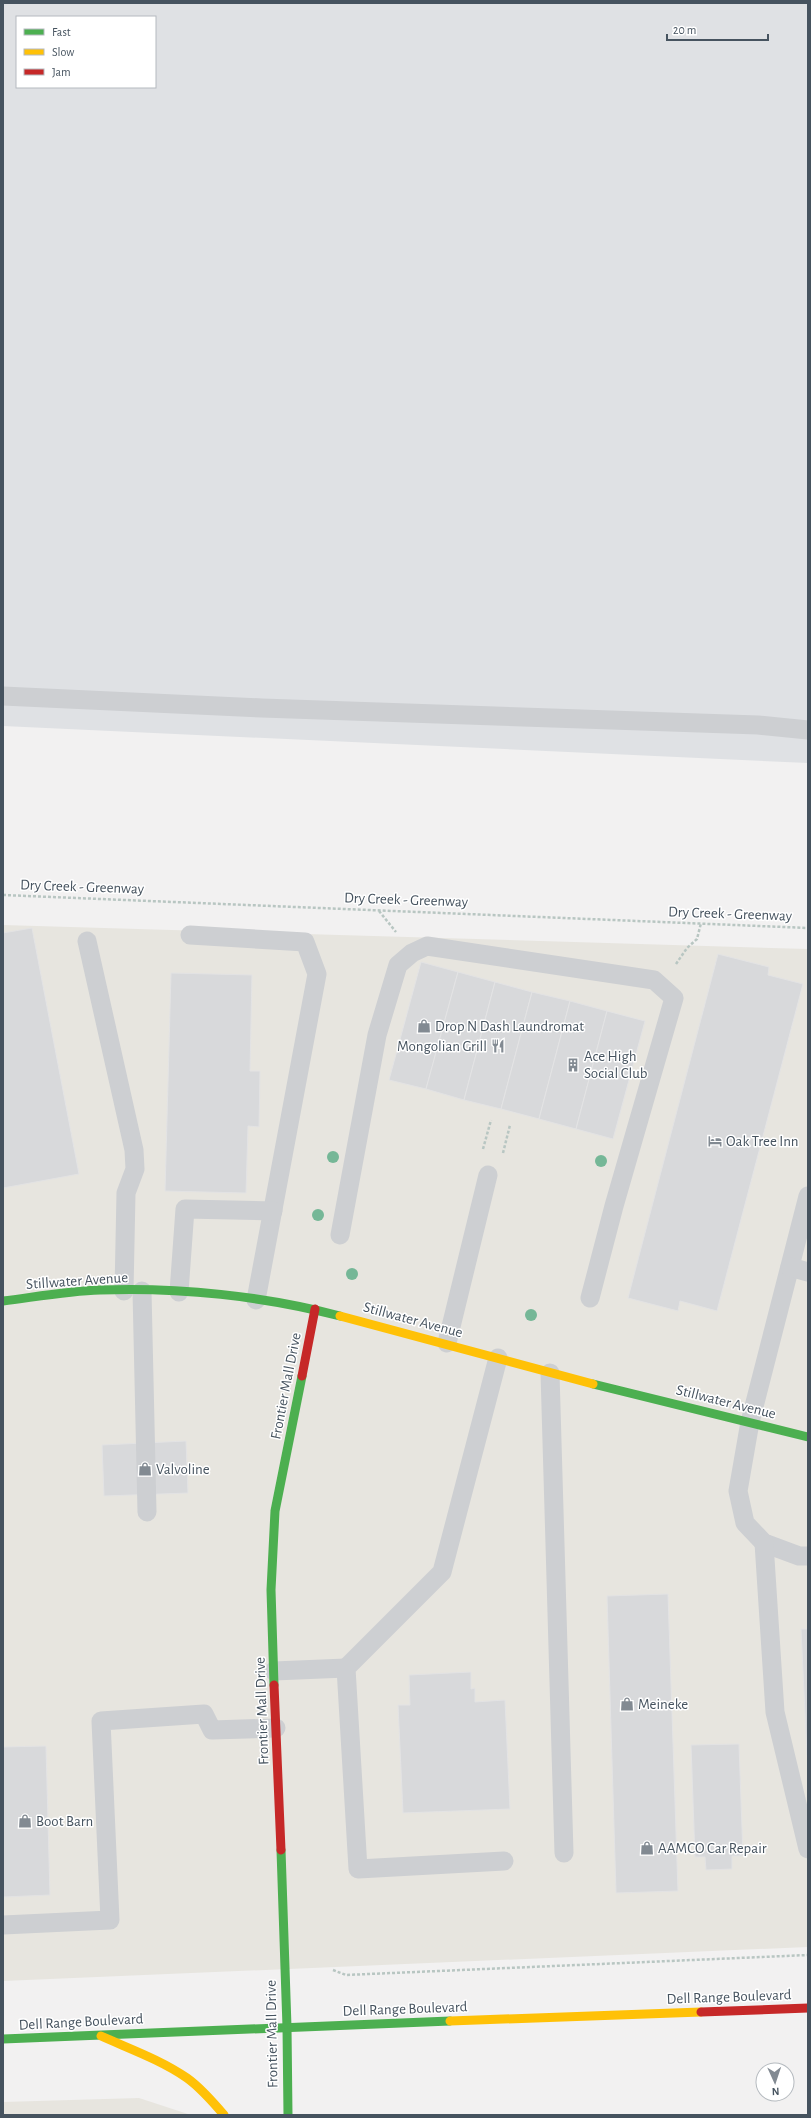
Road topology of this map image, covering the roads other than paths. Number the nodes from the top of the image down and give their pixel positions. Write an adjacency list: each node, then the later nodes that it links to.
1 (3, 696): 2 (lane)
2 (808, 730)
3 (190, 935): 7 (lane)
4 (87, 941): 11 (lane)
5 (488, 1175): 18 (lane)
6 (808, 1196): 9 (lane)
7 (273, 1211): 13 (lane); 15 (lane)
8 (340, 1235): 14 (lane)
9 (790, 1267): 10 (lane); 21 (lane)
10 (808, 1272)
11 (124, 1291): 12 (street, Stillwater Avenue); 16 (street, Stillwater Avenue)
12 (142, 1291): 13 (street, Stillwater Avenue); 23 (lane)
13 (179, 1292): 15 (street, Stillwater Avenue)
14 (590, 1298)
15 (256, 1300): 17 (street, Stillwater Avenue)
16 (3, 1301)
17 (315, 1309): 18 (street, Stillwater Avenue); 27 (street, Frontier Mall Drive)
18 (447, 1343): 19 (street, Stillwater Avenue)
19 (498, 1358): 20 (street, Stillwater Avenue); 26 (lane)
20 (550, 1373): 21 (street, Stillwater Avenue); 30 (lane)
21 (750, 1422): 22 (street, Stillwater Avenue); 24 (lane)
22 (808, 1437)
23 (147, 1512)
24 (764, 1543): 25 (lane); 29 (lane)
25 (808, 1556)
26 (346, 1668): 27 (lane); 31 (lane)
27 (274, 1672): 28 (street, Frontier Mall Drive)
28 (276, 1728): 32 (lane); 34 (street, Frontier Mall Drive)
29 (808, 1849)
30 (564, 1852)
31 (504, 1861)
32 (3, 1925)
33 (808, 2008): 34 (street, Dell Range Boulevard)
34 (287, 2028): 35 (street, Dell Range Boulevard); 38 (street, Frontier Mall Drive)
35 (96, 2034): 36 (street, Dell Range Boulevard); 37 (street)
36 (3, 2039)
37 (224, 2115)
38 (288, 2115)

